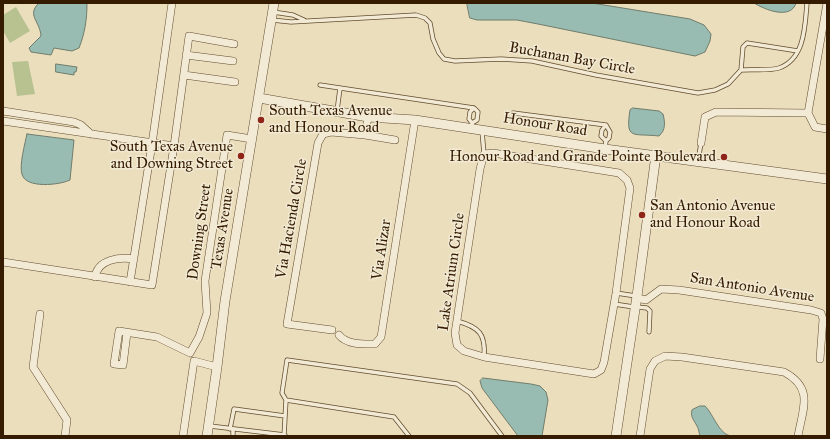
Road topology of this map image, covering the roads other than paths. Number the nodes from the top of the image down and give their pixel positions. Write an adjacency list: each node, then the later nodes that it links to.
1 (172, 3): 35 (street)
2 (807, 3): 7 (lane)
3 (827, 3): 20 (street)
4 (273, 11): 5 (lane, Buchanan Bay Circle); 5 (lane, Buchanan Bay Circle); 15 (street, Texas Avenue)
5 (305, 20): 10 (lane, Buchanan Bay Circle)
6 (234, 44): 8 (street)
7 (798, 51): 10 (lane); 10 (lane)
8 (186, 55): 9 (street); 11 (street)
9 (233, 62)
10 (741, 70)
11 (184, 75): 12 (street); 37 (street)
12 (235, 82)
13 (320, 85): 14 (lane)
14 (340, 88): 16 (lane); 18 (lane)
15 (259, 98): 18 (street, Honour Road); 32 (street, Texas Avenue)
16 (474, 108): 26 (lane); 26 (lane)
17 (3, 111): 22 (street)
18 (337, 112): 21 (street, Honour Road)
19 (513, 113): 25 (lane)
20 (808, 113): 28 (street); 34 (street)
21 (368, 117): 23 (street, Honour Road); 31 (street)
22 (60, 120): 27 (lane); 30 (street)
23 (415, 120): 26 (street, Honour Road); 54 (street, Via Alizar)
24 (3, 121): 27 (street)
25 (606, 125): 36 (lane); 36 (lane)
26 (472, 126): 29 (street, Honour Road)
27 (58, 129): 30 (street)
28 (827, 129)
29 (481, 130): 36 (street, Honour Road); 38 (lane, Lake Atrium Circle)
30 (91, 134): 35 (street)
31 (365, 136): 33 (street); 51 (street, Via Hacienda Circle)
32 (252, 139): 55 (street, Downing Street); 59 (street, Texas Avenue)
33 (395, 140)
34 (701, 143): 40 (lane)
35 (152, 144): 37 (street); 42 (street)
36 (605, 145): 39 (street, Honour Road)
37 (174, 146): 45 (street)
38 (484, 154): 46 (street, Lake Atrium Circle); 50 (street, Lake Atrium Circle)
39 (656, 156): 40 (street, Honour Road); 47 (street)
40 (698, 161): 41 (street, Honour Road)
41 (827, 179)
42 (134, 259): 44 (street); 45 (street)
43 (3, 262): 44 (street)
44 (95, 277): 45 (street)
45 (130, 282)
46 (616, 293): 47 (lane); 48 (street, Lake Atrium Circle)
47 (636, 302): 48 (lane); 52 (lane); 57 (street, San Antonio Avenue); 71 (street)
48 (614, 304): 56 (street, Lake Atrium Circle)
49 (40, 314): 65 (street)
50 (457, 322): 56 (lane); 56 (street, Lake Atrium Circle)
51 (332, 330)
52 (649, 332)
53 (127, 333): 55 (street)
54 (339, 335)
55 (190, 353): 58 (lane)
56 (484, 357)
57 (820, 359)
58 (194, 361): 59 (street); 66 (street)
59 (218, 367): 62 (street, Texas Avenue)
60 (286, 400): 61 (lane); 69 (lane); 70 (lane)
61 (286, 416): 63 (lane); 64 (lane)
62 (209, 426): 63 (lane); 67 (street, Texas Avenue)
63 (232, 429): 64 (lane); 68 (lane)
64 (284, 435)
65 (65, 436)
66 (183, 436)
67 (207, 436)
68 (232, 436)
69 (409, 436)
70 (502, 436)
71 (616, 436)
72 (640, 436): 73 (street)
73 (798, 436)

